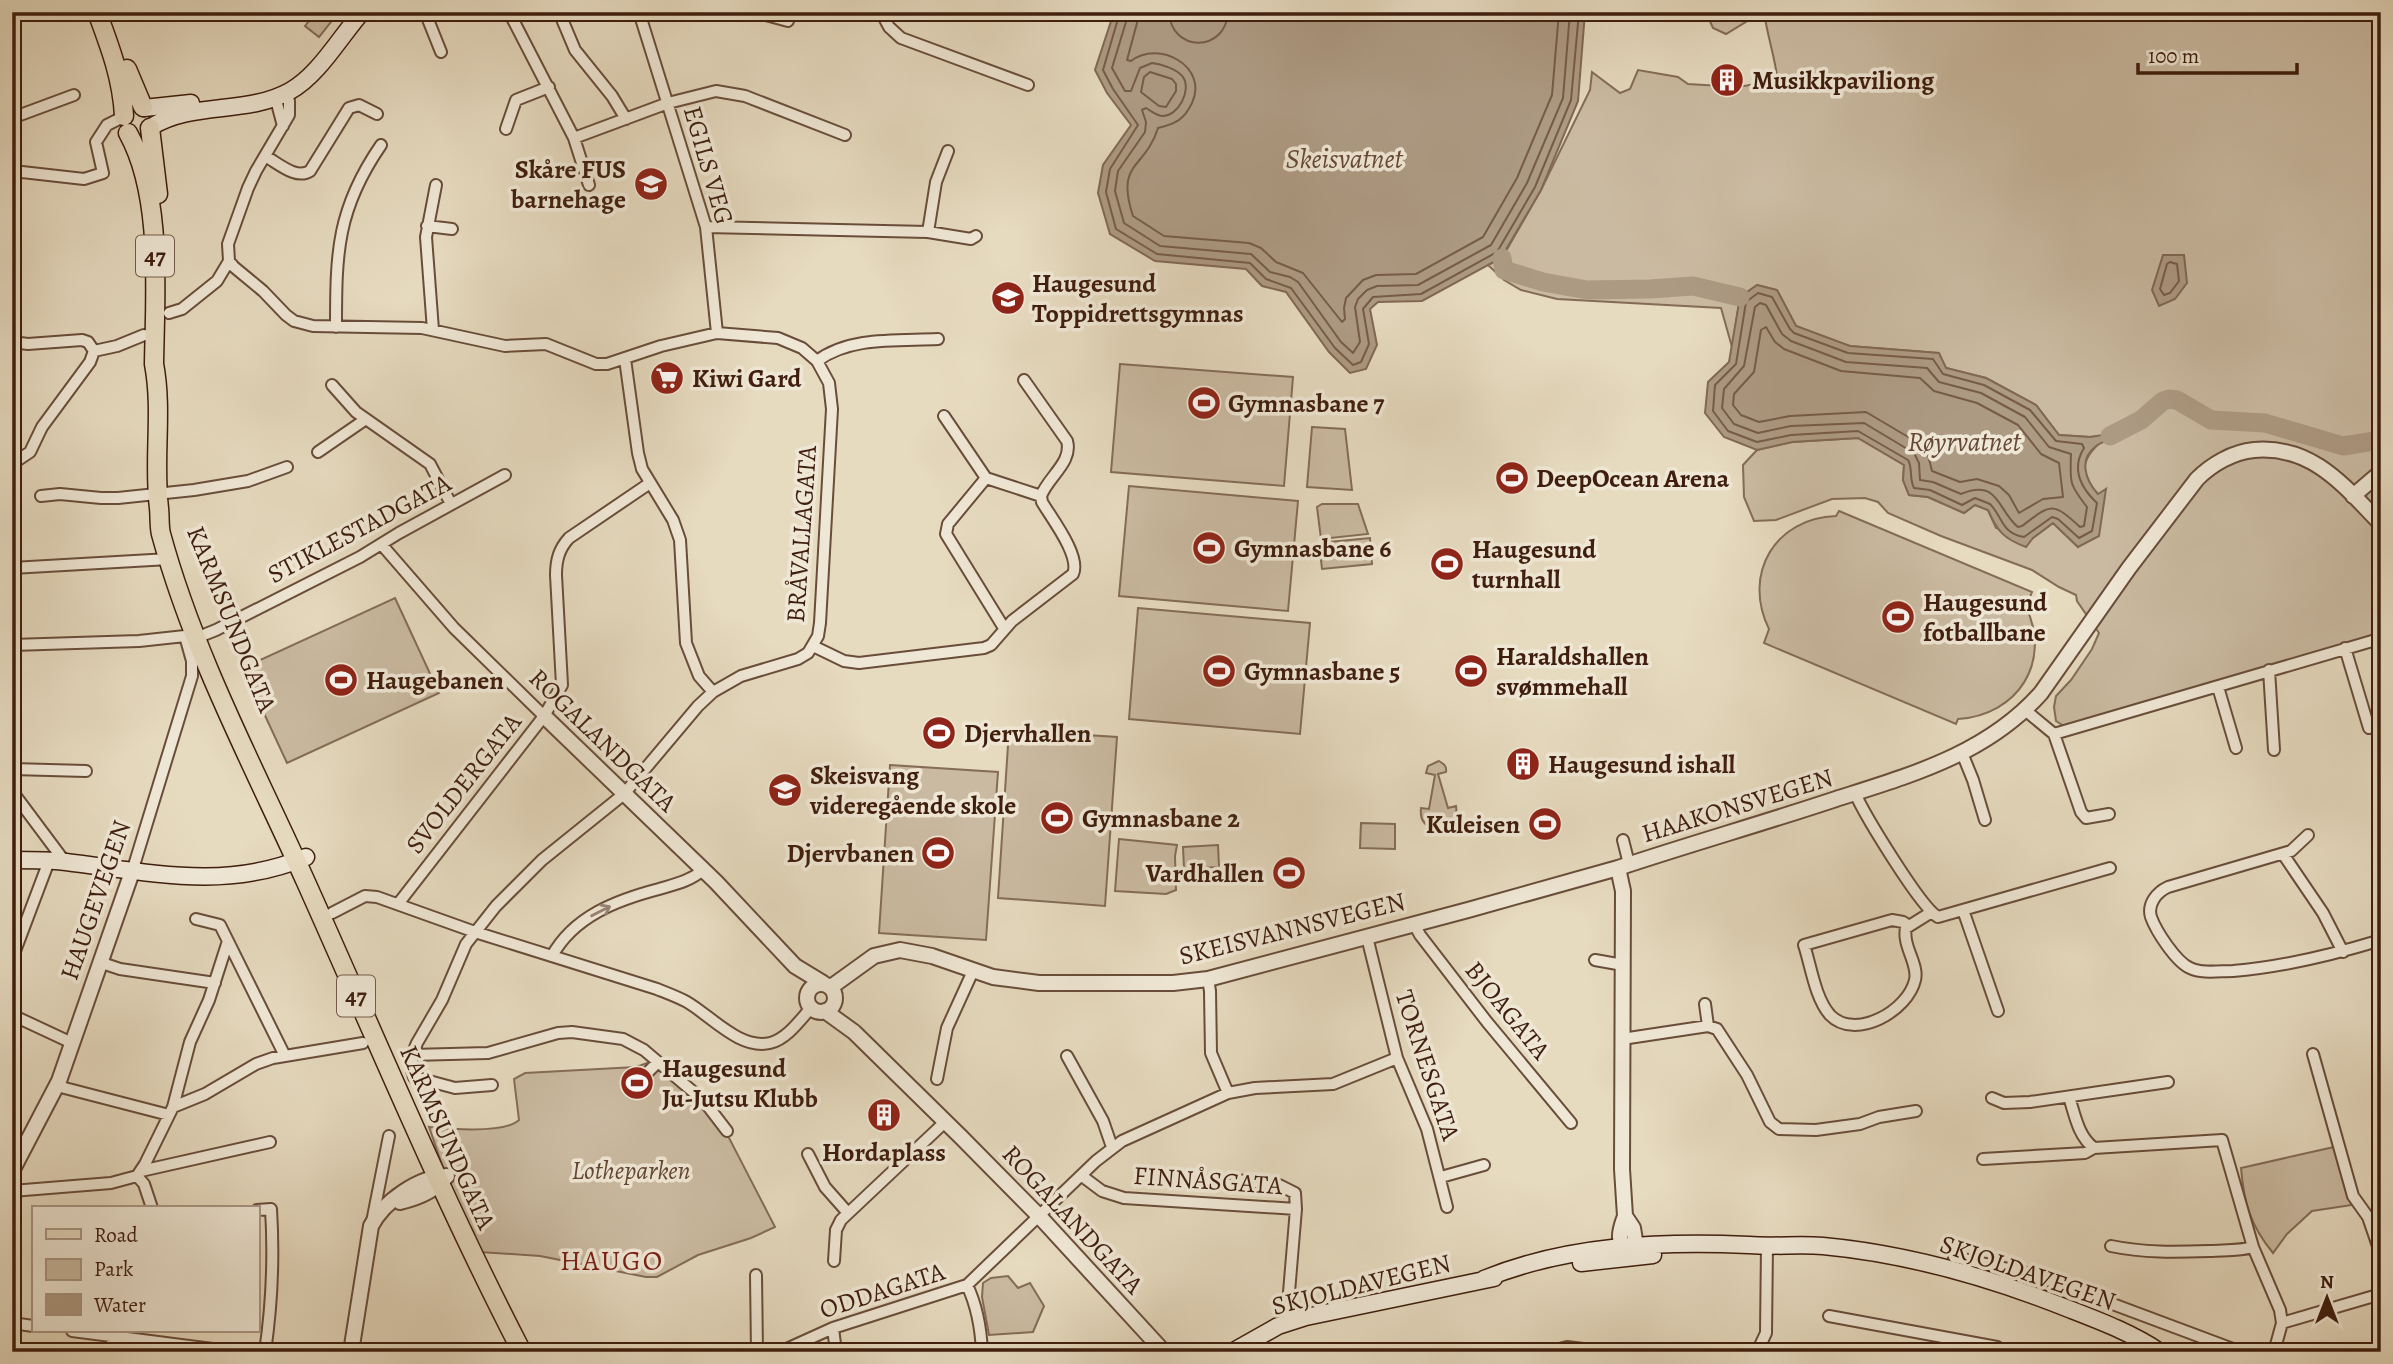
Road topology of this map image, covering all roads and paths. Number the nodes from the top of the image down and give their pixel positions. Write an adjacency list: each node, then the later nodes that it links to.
1 (97, 12): 21 (main road, 47)
2 (108, 12): 17 (main road, 47)
3 (362, 12): 15 (main road)
4 (425, 12): 11 (street)
5 (509, 12): 13 (street)
6 (559, 12): 20 (street)
7 (639, 12): 16 (street, EGILS VEG)
8 (755, 12): 10 (street)
9 (881, 12): 12 (street)
10 (788, 21)
11 (441, 52)
12 (1025, 80)
13 (549, 87): 23 (street); 25 (street)
14 (74, 95): 19 (street)
15 (277, 96): 17 (main road); 22 (main road); 28 (street)
16 (668, 103): 20 (street); 24 (street); 33 (street, EGILS VEG)
17 (143, 107): 21 (main road); 22 (main road, 47)
18 (377, 114): 28 (street)
19 (12, 118)
20 (626, 119): 25 (street)
21 (126, 124): 22 (main road); 29 (street); 49 (main road, 47)
22 (151, 128): 49 (main road, 47)
23 (506, 129)
24 (845, 135)
25 (573, 138): 31 (street)
26 (381, 145): 39 (street)
27 (948, 151): 35 (street)
28 (265, 156): 37 (street)
29 (12, 173)
30 (436, 185): 32 (street)
31 (589, 185)
32 (427, 226): 34 (street); 40 (street)
33 (706, 228): 35 (street); 41 (street, EGILS VEG)
34 (452, 229)
35 (928, 232): 36 (street)
36 (976, 236)
37 (229, 261): 38 (street); 39 (street)
38 (169, 313)
39 (336, 327): 40 (street)
40 (433, 330): 46 (street)
41 (717, 333): 46 (street); 47 (street)
42 (144, 335): 45 (street)
43 (938, 339): 47 (street)
44 (12, 342): 45 (street)
45 (94, 351): 54 (street)
46 (625, 359): 59 (street)
47 (817, 361): 73 (street, BRÅVALLAGATA)
48 (1024, 380): 61 (street)
49 (158, 382): 63 (main road, 47)
50 (332, 385): 52 (street)
51 (944, 416): 58 (street)
52 (366, 419): 53 (street); 64 (street)
53 (318, 452)
54 (12, 464)
55 (287, 467): 63 (street)
56 (2381, 472): 62 (street)
57 (505, 475): 64 (street, STIKLESTADGATA)
58 (986, 478): 61 (street); 69 (street)
59 (650, 483): 77 (street); 79 (street, SVOLDERGATA)
60 (41, 496): 63 (street)
61 (1041, 496): 69 (street)
62 (2353, 496): 65 (street, HAAKONSVEGEN); 78 (street, HAAKONSVEGEN)
63 (158, 502): 67 (main road, KARMSUNDGATA / 47); 70 (main road, KARMSUNDGATA / 47)
64 (451, 504): 66 (street, STIKLESTADGATA)
65 (2381, 524)
66 (382, 545): 70 (street, STIKLESTADGATA); 79 (street, ROGALANDGATA)
67 (169, 559): 68 (street); 70 (main road, KARMSUNDGATA / 47)
68 (12, 568)
69 (1004, 628): 73 (street)
70 (195, 636): 72 (street); 96 (main road, KARMSUNDGATA / 47); 102 (street, HAUGEVEGEN)
71 (2379, 639): 74 (street)
72 (12, 645)
73 (813, 646): 77 (street, BRÅVALLAGATA)
74 (2345, 648): 75 (street); 80 (street)
75 (2269, 670): 76 (street); 83 (street)
76 (2218, 687): 81 (street); 82 (street)
77 (713, 692): 89 (street, BRÅVALLAGATA)
78 (2025, 710): 81 (street); 84 (street, HAAKONSVEGEN)
79 (544, 716): 89 (street, ROGALANDGATA); 103 (street, SVOLDERGATA)
80 (2369, 728)
81 (2054, 734): 90 (street)
82 (2236, 748)
83 (2274, 750)
84 (1962, 753): 88 (street, HAAKONSVEGEN); 91 (street)
85 (12, 769): 86 (street)
86 (86, 771)
87 (12, 791): 92 (street)
88 (1855, 793): 99 (street, HAAKONSVEGEN); 105 (street)
89 (624, 794): 101 (street, ROGALANDGATA); 110 (street, BRÅVALLAGATA)
90 (2109, 814)
91 (1985, 820)
92 (43, 833): 98 (street); 98 (street)
93 (2308, 835): 95 (street)
94 (1623, 840): 99 (street)
95 (2283, 854): 114 (street); 114 (street)
96 (301, 859): 102 (main road); 106 (main road, KARMSUNDGATA / 47); 163 (main road, KARMSUNDGATA / 47)
97 (12, 860): 98 (main road)
98 (52, 861): 102 (main road); 116 (street)
99 (1623, 866): 108 (street, SKEISVANNSVEGEN); 119 (street, HAAKONSVEGEN)
100 (2110, 868): 104 (street)
101 (704, 870): 115 (street, one-way to 101); 120 (street, ROGALANDGATA)
102 (132, 872): 118 (street, HAUGEVEGEN)
103 (398, 904): 106 (street); 110 (street)
104 (1963, 910): 105 (street); 127 (street)
105 (1930, 913): 109 (street)
106 (332, 914): 163 (main road, KARMSUNDGATA / 47)
107 (196, 919): 113 (street)
108 (1414, 924): 111 (street, SKEISVANNSVEGEN); 150 (street, BJOAGATA)
109 (1909, 926): 109 (street)
110 (475, 932): 115 (street); 134 (street, BRÅVALLAGATA)
111 (1367, 937): 122 (street, SKEISVANNSVEGEN); 137 (street, TORNESGATA)
112 (2381, 940): 114 (street)
113 (228, 941): 123 (street); 135 (street)
114 (2343, 952)
115 (552, 956): 126 (street)
116 (12, 959)
117 (1595, 960): 119 (street)
118 (99, 962): 123 (street); 131 (street, HAUGEVEGEN)
119 (1623, 965): 130 (street, HAAKONSVEGEN)
120 (795, 966): 124 (street, ROGALANDGATA); 126 (street, ROGALANDGATA)
121 (973, 971): 122 (street, SKEISVANNSVEGEN); 124 (street, SKEISVANNSVEGEN); 140 (street)
122 (1208, 979): 144 (street)
123 (215, 983): 147 (street)
124 (827, 985): 126 (street); 126 (street, SKEISVANNSVEGEN)
125 (1705, 1004): 129 (street)
126 (819, 1005): 149 (street, ROGALANDGATA)
127 (1998, 1011)
128 (12, 1015): 131 (street)
129 (1708, 1026): 130 (street); 148 (street)
130 (1622, 1040): 176 (street, HAAKONSVEGEN)
131 (72, 1043): 143 (street, HAUGEVEGEN)
132 (363, 1043): 135 (street)
133 (2313, 1054): 177 (street)
134 (412, 1055): 138 (street); 142 (street, KARMSUNDGATA)
135 (285, 1056): 147 (street)
136 (1067, 1056): 154 (street, FINNÅSGATA)
137 (1397, 1058): 144 (street, ODDAGATA); 162 (street, TORNESGATA)
138 (657, 1063): 139 (street); 151 (street)
139 (643, 1077)
140 (937, 1079)
141 (2168, 1082): 145 (street)
142 (492, 1085)
143 (57, 1086): 147 (street); 159 (street, HAUGEVEGEN)
144 (1228, 1093): 154 (street, ODDAGATA)
145 (2069, 1097): 146 (street); 155 (street)
146 (1992, 1098)
147 (171, 1111): 160 (street)
148 (1916, 1111)
149 (945, 1122): 170 (street); 171 (street, ROGALANDGATA)
150 (1571, 1123)
151 (727, 1131)
152 (389, 1136): 172 (street)
153 (270, 1142): 160 (street)
154 (1112, 1147): 161 (street, ODDAGATA)
155 (2094, 1148): 157 (street); 175 (street)
156 (807, 1154): 170 (street)
157 (1983, 1159)
158 (1484, 1165): 162 (street)
159 (12, 1171)
160 (139, 1173): 165 (street); 166 (street)
161 (1082, 1176): 168 (street, FINNÅSGATA); 171 (street, ODDAGATA)
162 (1441, 1177): 167 (street, TORNESGATA)
163 (442, 1179): 172 (street); 196 (main road, KARMSUNDGATA / 47); 197 (main road, KARMSUNDGATA / 47)
164 (1236, 1180): 168 (street)
165 (12, 1191)
166 (151, 1206)
167 (1447, 1206)
168 (1296, 1209): 184 (street)
169 (259, 1210): 194 (street)
170 (848, 1213): 179 (street)
171 (1040, 1217): 181 (street, ODDAGATA); 202 (street, ROGALANDGATA)
172 (371, 1226): 195 (street)
173 (1767, 1245): 176 (main road, SKJOLDAVEGEN); 206 (street); 208 (main road, SKJOLDAVEGEN)
174 (2111, 1246): 175 (street)
175 (2253, 1247): 186 (street)
176 (1629, 1250): 184 (main road, SKJOLDAVEGEN)
177 (2381, 1255)
178 (1954, 1257): 209 (street)
179 (834, 1261)
180 (756, 1275): 198 (street)
181 (967, 1285): 188 (street, ODDAGATA); 201 (street)
182 (2381, 1294): 186 (street)
183 (1829, 1316): 207 (street)
184 (1289, 1322): 191 (main road, SKJOLDAVEGEN)
185 (12, 1323): 187 (street)
186 (2282, 1323): 210 (street)
187 (32, 1326)
188 (833, 1328): 199 (street, ODDAGATA); 200 (street)
189 (80, 1332): 190 (street)
190 (113, 1336): 192 (street); 193 (street)
191 (1247, 1346): 203 (main road, SKJOLDAVEGEN)
192 (111, 1352)
193 (236, 1352)
194 (265, 1352)
195 (351, 1352)
196 (522, 1352)
197 (532, 1352)
198 (757, 1352)
199 (780, 1352)
200 (836, 1352)
201 (982, 1352)
202 (1164, 1352)
203 (1232, 1352)
204 (1548, 1352): 205 (street)
205 (1608, 1352)
206 (1757, 1352)
207 (2003, 1352)
208 (2160, 1352)
209 (2241, 1352)
210 (2274, 1352)

